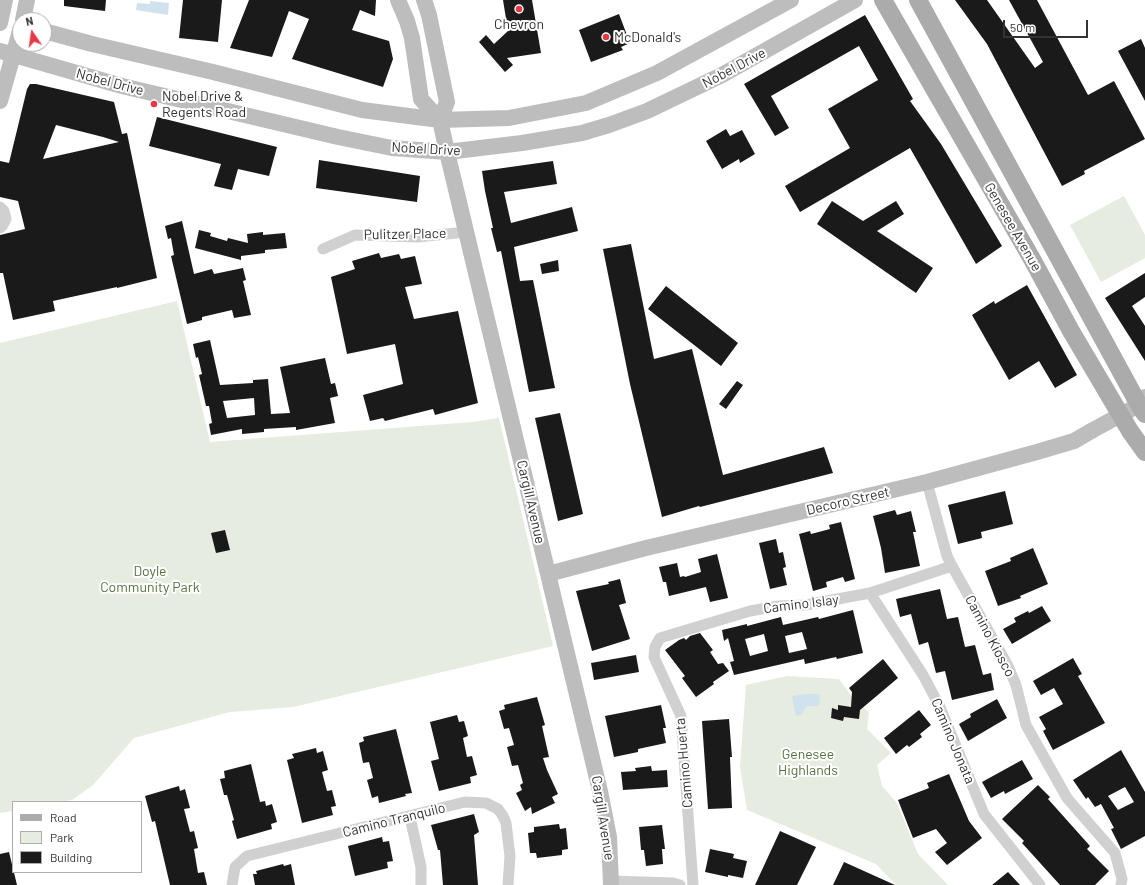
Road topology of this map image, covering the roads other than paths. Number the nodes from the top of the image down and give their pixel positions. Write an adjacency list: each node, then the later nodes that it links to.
1 (5, 0): 10 (main road)
2 (27, 0): 9 (main road)
3 (398, 0): 15 (main road)
4 (424, 0): 15 (main road)
5 (791, 0): 15 (main road, Nobel Drive)
6 (855, 0): 16 (main road, Nobel Drive)
7 (883, 0): 22 (main road, Genesee Avenue)
8 (918, 0): 21 (main road, Genesee Avenue)
9 (25, 12)
10 (0, 22): 11 (main road)
11 (12, 24)
12 (52, 33): 15 (main road, Nobel Drive)
13 (7, 53): 14 (main road); 16 (main road, Nobel Drive)
14 (0, 101)
15 (440, 120): 16 (main road, Cargill Avenue)
16 (447, 152): 19 (main road, Cargill Avenue)
17 (0, 207): 18 (street)
18 (0, 228)
19 (466, 232): 20 (street, Pulitzer Place); 26 (main road, Cargill Avenue)
20 (323, 249)
21 (1144, 405): 22 (main road, Decoro Street)
22 (1120, 414): 23 (main road, Genesee Avenue); 24 (main road, Decoro Street)
23 (1145, 452)
24 (927, 482): 25 (street, Camino Kiosco); 26 (main road, Decoro Street)
25 (952, 566): 27 (street, Camino Islay); 37 (street, Camino Kiosco)
26 (548, 574): 30 (main road, Cargill Avenue)
27 (870, 593): 28 (street, Camino Islay); 36 (street, Camino Jonata)
28 (656, 647): 35 (street, Camino Huerta)
29 (410, 817): 31 (street, Camino Tranquilo); 32 (street); 33 (street, Camino Tranquilo)
30 (611, 883): 34 (street)
31 (232, 885)
32 (421, 885)
33 (508, 885)
34 (680, 885)
35 (694, 885)
36 (1040, 885)
37 (1121, 885)

